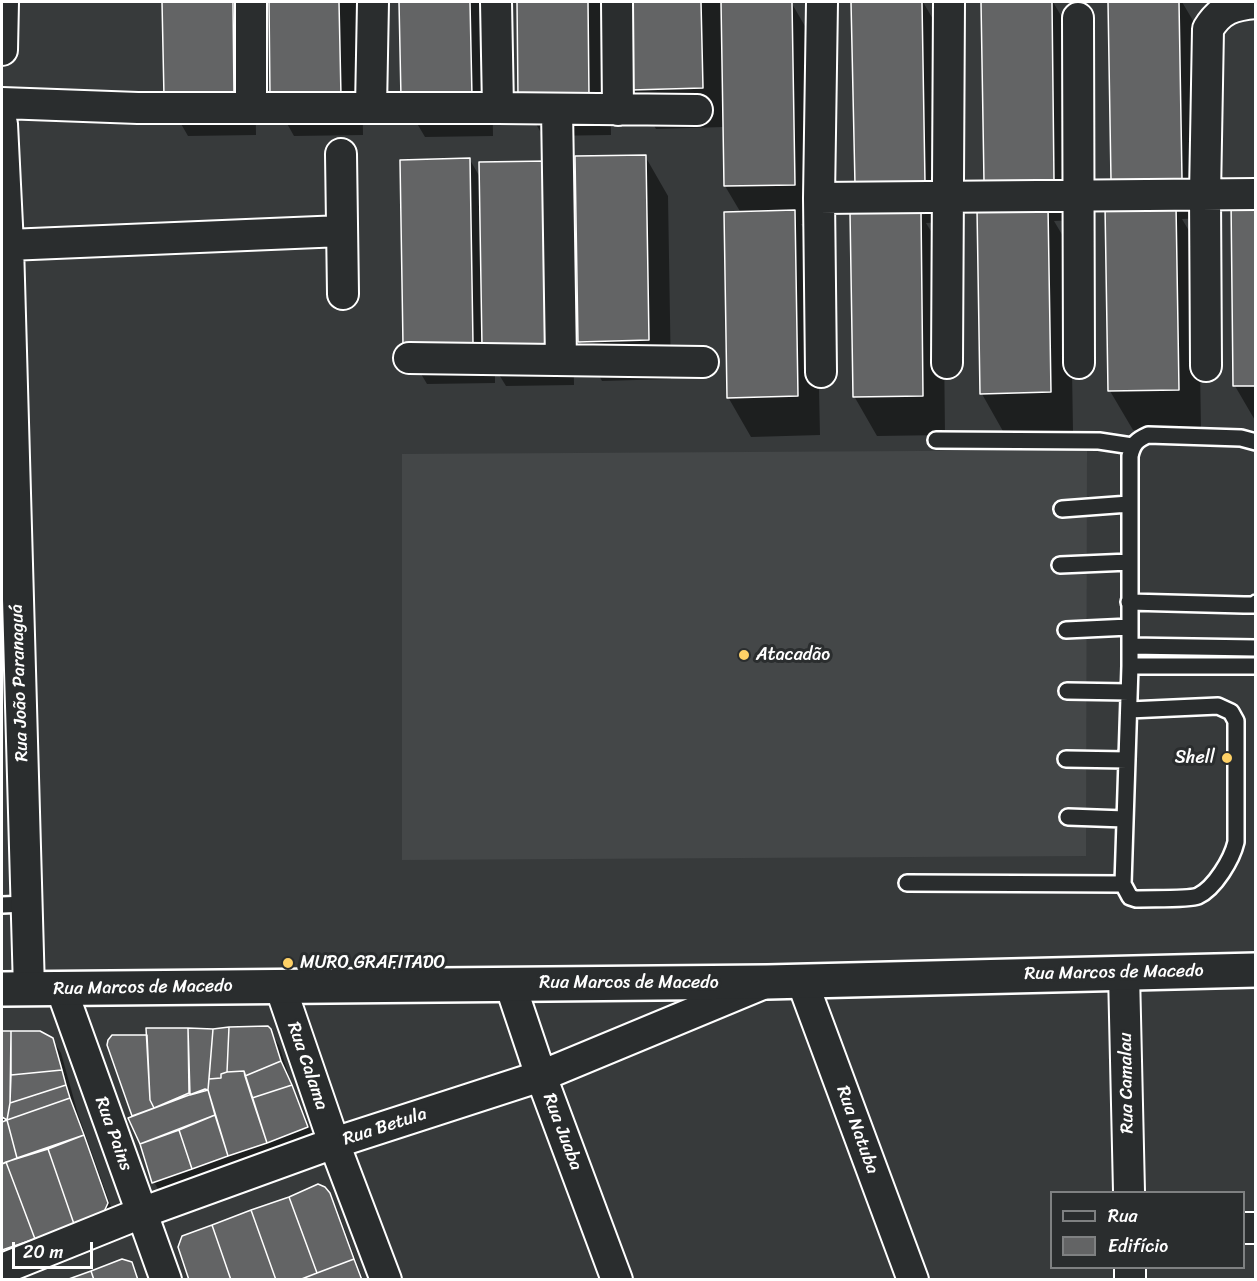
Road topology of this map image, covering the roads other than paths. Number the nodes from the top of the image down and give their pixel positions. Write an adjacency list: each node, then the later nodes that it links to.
1 (3, 2): 10 (street)
2 (251, 2): 12 (street)
3 (373, 2): 13 (street)
4 (496, 2): 14 (street)
5 (617, 2): 16 (street)
6 (822, 2): 24 (street)
7 (949, 2): 22 (street)
8 (1256, 3): 21 (street)
9 (1078, 18): 23 (street)
10 (2, 50)
11 (2, 103): 12 (street)
12 (251, 108): 13 (street)
13 (371, 108): 14 (street)
14 (498, 108): 15 (street)
15 (557, 109): 16 (street); 29 (street)
16 (618, 110): 17 (street)
17 (697, 110)
18 (2, 124): 26 (street, Rua João Paranaguá)
19 (341, 154): 25 (street)
20 (1256, 194): 21 (street)
21 (1205, 195): 23 (street); 33 (street)
22 (950, 197): 23 (street); 24 (street); 31 (street)
23 (1079, 197): 32 (street)
24 (819, 198): 34 (street)
25 (342, 231): 26 (street); 27 (street)
26 (8, 245): 53 (street, Rua João Paranaguá)
27 (343, 294)
28 (409, 358): 29 (street)
29 (561, 360): 30 (street)
30 (703, 362)
31 (947, 363)
32 (1079, 363)
33 (1206, 366)
34 (821, 372)
35 (936, 440): 37 (lane)
36 (1256, 442): 37 (lane)
37 (1132, 446): 38 (lane)
38 (1130, 504): 39 (lane); 40 (lane)
39 (1062, 509)
40 (1129, 562): 41 (lane); 42 (lane)
41 (1060, 565)
42 (1129, 602): 43 (lane); 44 (lane)
43 (1256, 603)
44 (1129, 627): 45 (lane); 46 (lane)
45 (1066, 630)
46 (1130, 646): 47 (lane); 48 (lane)
47 (1256, 648)
48 (1130, 666): 49 (lane); 51 (lane)
49 (1256, 666)
50 (1067, 691): 51 (lane)
51 (1129, 692): 52 (lane)
52 (1129, 710): 55 (lane); 59 (lane)
53 (11, 735): 60 (street, Rua João Paranaguá)
54 (1066, 759): 55 (lane)
55 (1127, 760): 57 (lane)
56 (1068, 817): 57 (lane)
57 (1125, 819): 59 (lane)
58 (907, 883): 59 (lane)
59 (1122, 884)
60 (14, 905): 67 (street, Rua João Paranaguá)
61 (1256, 970): 62 (main road, Rua Marcos de Macedo)
62 (1124, 973): 63 (main road, Rua Marcos de Macedo); 70 (street, Rua Camalau)
63 (802, 981): 64 (main road, Rua Marcos de Macedo); 76 (street, Rua Natuba)
64 (767, 982): 65 (main road, Rua Marcos de Macedo); 68 (street, Rua Betula)
65 (510, 984): 66 (main road, Rua Marcos de Macedo); 68 (street, Rua Juaba)
66 (279, 986): 67 (main road, Rua Marcos de Macedo); 69 (street, Rua Calama)
67 (30, 989): 71 (street, Rua Pains)
68 (541, 1076): 69 (street, Rua Betula); 75 (street, Rua Juaba)
69 (334, 1143): 71 (street, Rua Betula); 74 (street, Rua Calama)
70 (1129, 1191)
71 (141, 1213): 72 (street, Rua Betula); 73 (street, Rua Pains)
72 (2, 1269)
73 (166, 1280)
74 (386, 1280)
75 (617, 1280)
76 (913, 1280)

